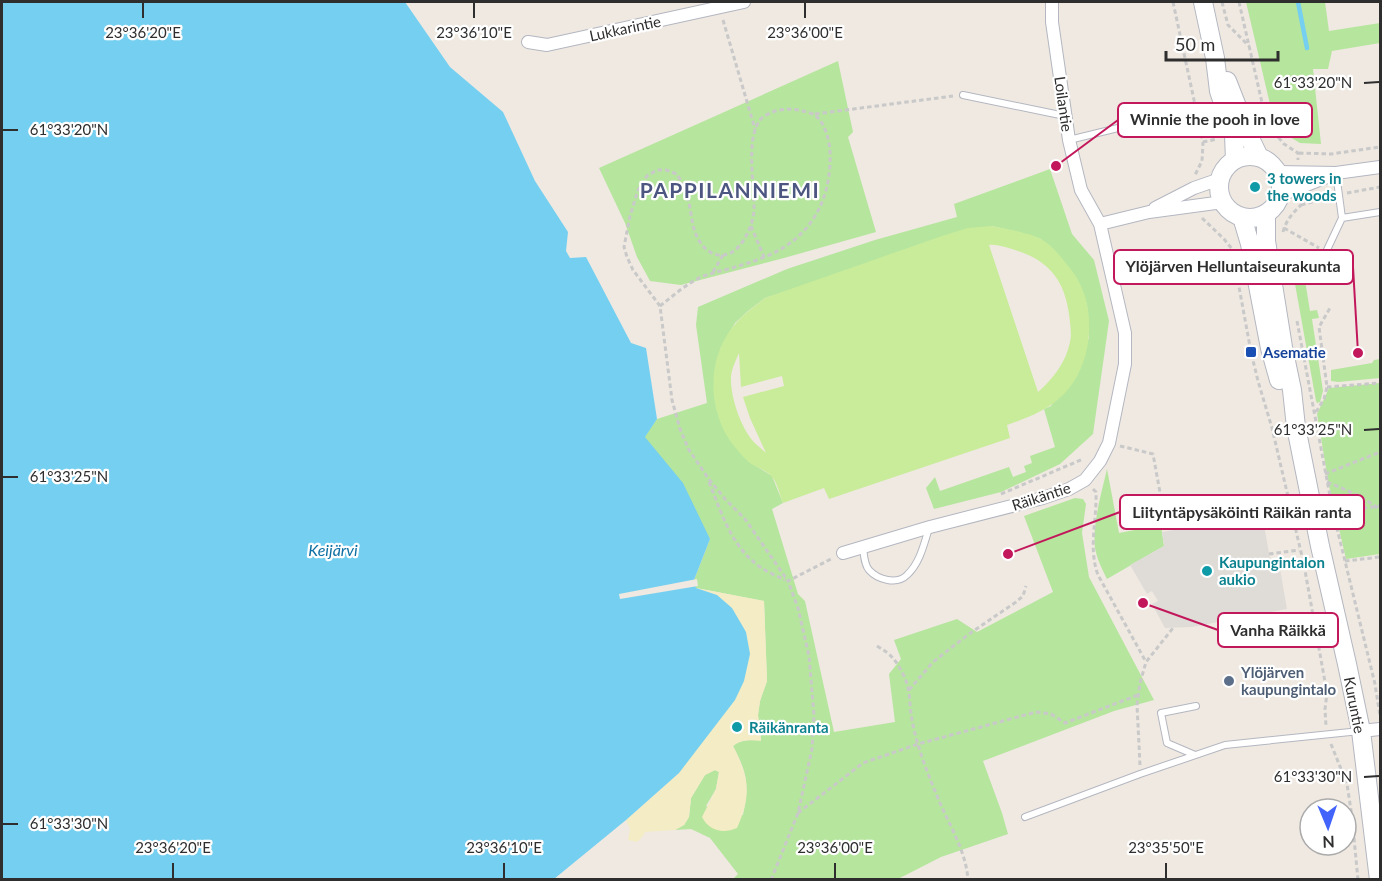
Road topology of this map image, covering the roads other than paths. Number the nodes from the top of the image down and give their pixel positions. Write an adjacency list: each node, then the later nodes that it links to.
1 (744, 2): 4 (street, Lukkarintie)
2 (1052, 2): 8 (street, Loilantie)
3 (1203, 2): 6 (main road)
4 (721, 4): 5 (street, Lukkarintie)
5 (528, 42)
6 (1215, 58): 11 (main road); 12 (main road)
7 (963, 95): 8 (lane)
8 (1066, 116): 10 (street, Loilantie)
9 (1167, 116): 10 (lane)
10 (1069, 140): 24 (street, Loilantie)
11 (1259, 157): 12 (main road); 14 (main road)
12 (1235, 160): 16 (main road)
13 (1380, 166): 15 (street)
14 (1278, 172): 15 (street); 17 (main road)
15 (1336, 173): 17 (street); 23 (lane)
16 (1221, 179): 18 (main road); 19 (street)
17 (1281, 195): 21 (main road)
18 (1223, 202): 19 (street); 22 (main road)
19 (1149, 212): 24 (street)
20 (1380, 212): 23 (lane)
21 (1266, 214): 22 (main road); 26 (main road, Kuruntie)
22 (1242, 217): 26 (main road, Kuruntie)
23 (1342, 218): 25 (lane)
24 (1100, 224): 27 (street, Räikäntie)
25 (1322, 265)
26 (1296, 427): 32 (main road, Kuruntie)
27 (930, 527): 28 (street, Räikäntie); 28 (lane)
28 (863, 547): 29 (street, Räikäntie)
29 (843, 553)
30 (1196, 706): 33 (lane)
31 (1380, 729): 32 (street)
32 (1361, 731): 33 (lane); 35 (main road, Kuruntie)
33 (1196, 755): 34 (lane)
34 (1025, 817)
35 (1379, 879)

